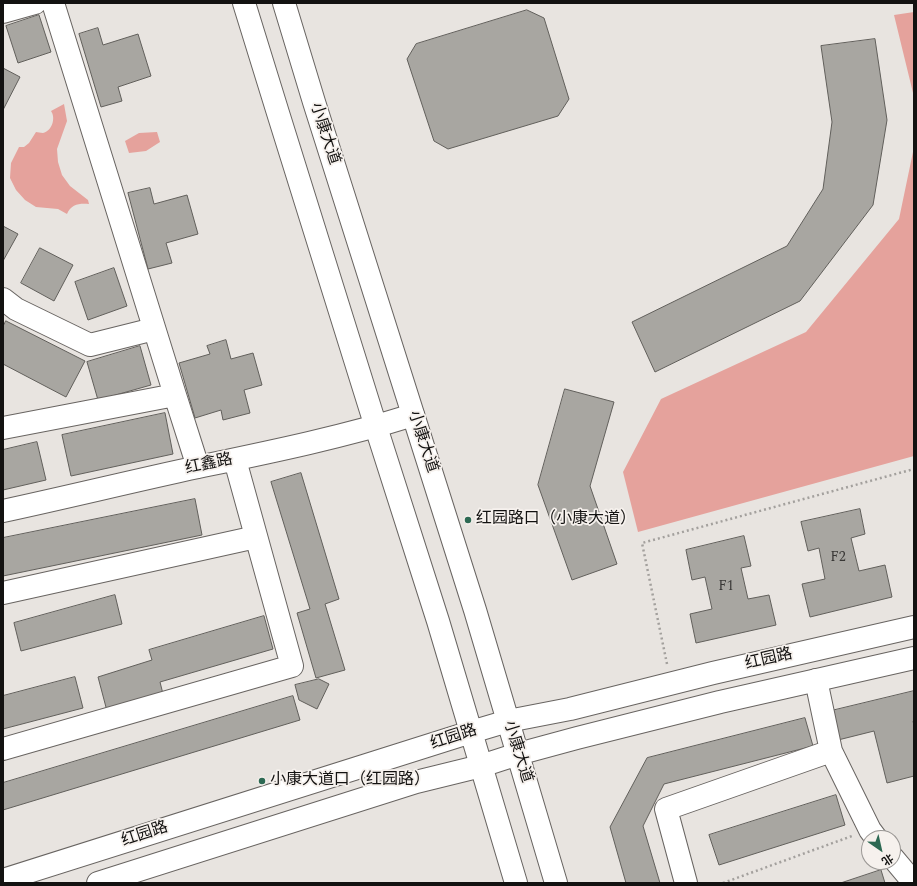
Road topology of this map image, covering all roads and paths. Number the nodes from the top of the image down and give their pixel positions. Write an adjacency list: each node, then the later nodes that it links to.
1 (35, 3): 5 (main road)
2 (53, 3): 7 (main road)
3 (244, 3): 10 (main road)
4 (284, 3): 9 (main road, 小康大道)
5 (3, 12)
6 (3, 299): 7 (main road)
7 (154, 329): 8 (main road)
8 (175, 395): 11 (main road); 13 (main road)
9 (413, 415): 10 (main road, 红鑫路); 22 (main road, 小康大道)
10 (376, 427): 12 (main road, 红鑫路); 23 (main road)
11 (3, 428)
12 (234, 460): 13 (main road, 红鑫路); 16 (main road)
13 (198, 467): 15 (main road, 红鑫路)
14 (914, 469): 21 (path)
15 (3, 511)
16 (256, 537): 17 (main road); 24 (main road)
17 (3, 593)
18 (914, 627): 21 (main road, 红园路)
19 (914, 658): 20 (main road, 红园路)
20 (816, 680): 25 (main road); 26 (main road, 红园路)
21 (672, 683): 22 (main road, 红园路)
22 (508, 721): 23 (main road, 红园路); 26 (main road, 小康大道)
23 (471, 732): 27 (main road); 31 (main road, 红园路)
24 (3, 749)
25 (831, 751): 28 (main road); 35 (main road)
26 (518, 754): 27 (main road, 红园路); 34 (main road, 小康大道)
27 (481, 766): 32 (main road, 红园路); 33 (main road)
28 (871, 830)
29 (861, 838): 36 (path)
30 (901, 868): 37 (main road)
31 (3, 880)
32 (98, 883)
33 (516, 883)
34 (556, 883)
35 (686, 883)
36 (723, 883)
37 (914, 883)

